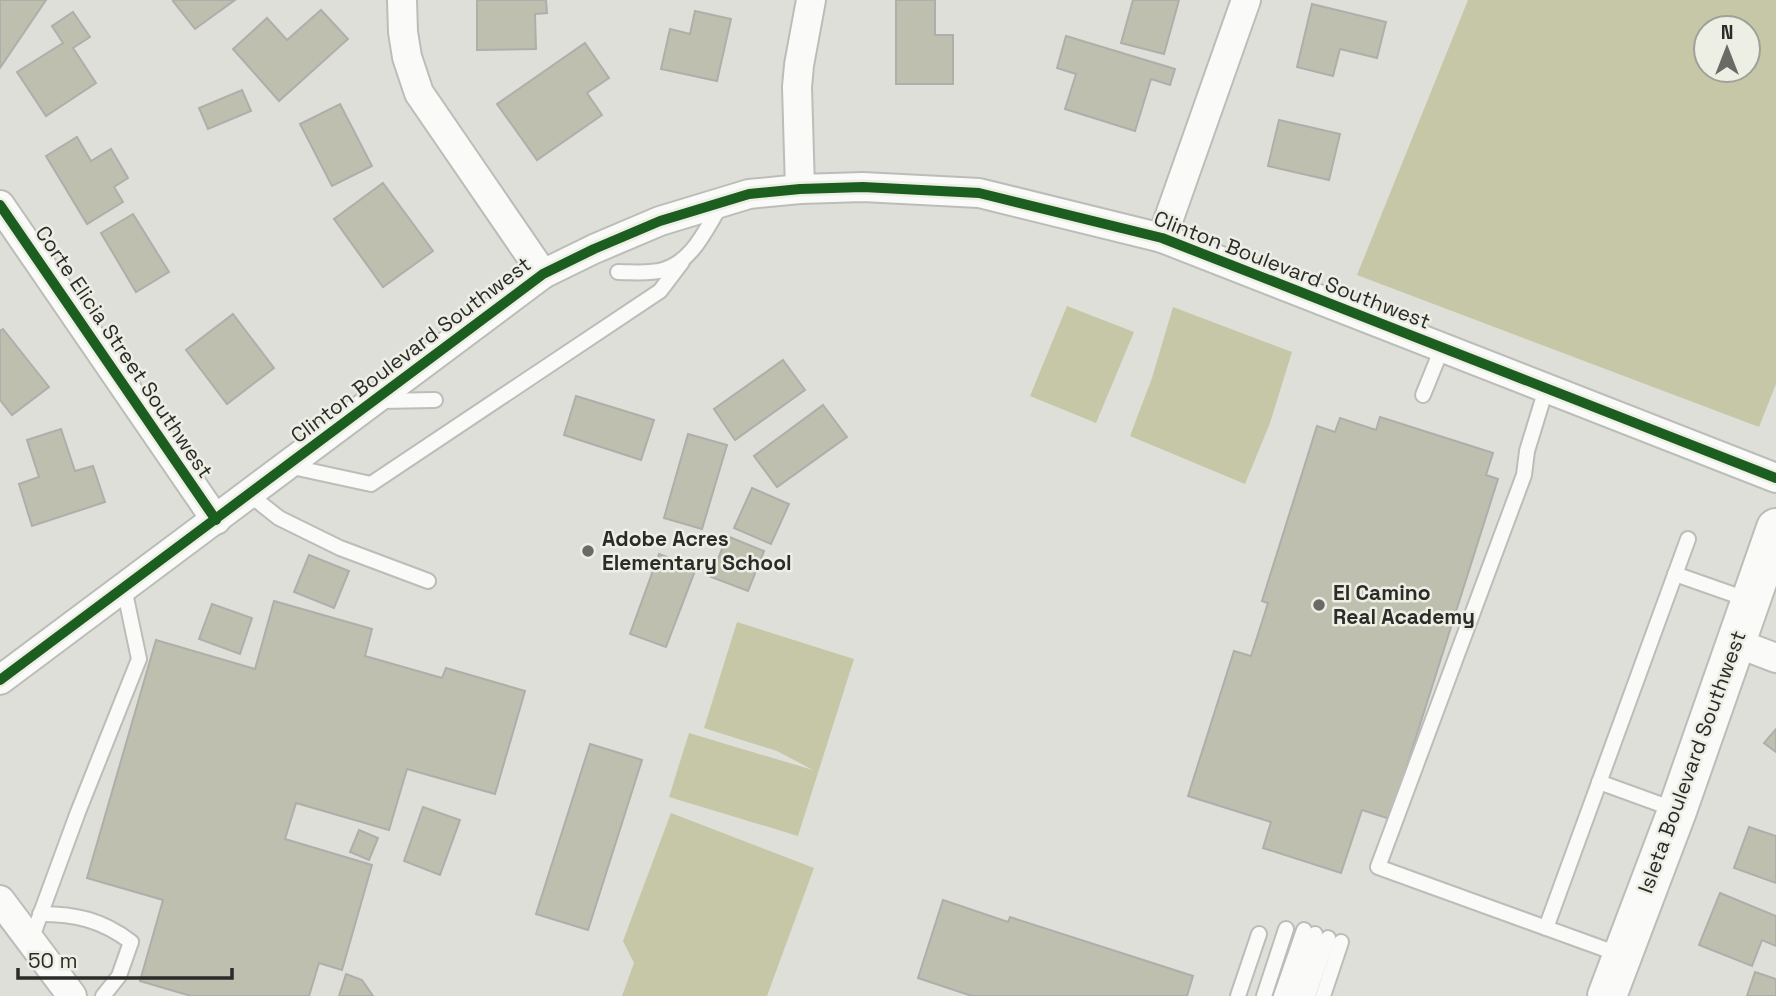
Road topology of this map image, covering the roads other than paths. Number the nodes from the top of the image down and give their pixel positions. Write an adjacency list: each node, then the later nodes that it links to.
1 (402, 0): 10 (street)
2 (810, 0): 4 (street)
3 (1246, 0): 7 (street)
4 (800, 189): 5 (street, Clinton Boulevard Southwest); 7 (street, Clinton Boulevard Southwest)
5 (722, 202): 8 (lane); 10 (street, Clinton Boulevard Southwest)
6 (0, 205): 19 (street, Corte Elicia Street Southwest)
7 (1161, 238): 11 (street, Clinton Boulevard Southwest)
8 (682, 262): 9 (lane); 16 (lane)
9 (618, 272)
10 (543, 274): 15 (street, Clinton Boulevard Southwest)
11 (1442, 348): 12 (street, Clinton Boulevard Southwest); 13 (lane)
12 (1546, 388): 17 (street, Clinton Boulevard Southwest); 33 (lane)
13 (1423, 395)
14 (435, 400): 15 (lane)
15 (374, 401): 16 (street, Clinton Boulevard Southwest)
16 (288, 466): 18 (street, Clinton Boulevard Southwest)
17 (1776, 478)
18 (250, 495): 19 (street, Clinton Boulevard Southwest); 23 (lane)
19 (216, 520): 24 (street, Clinton Boulevard Southwest)
20 (1776, 528): 25 (main road, Isleta Boulevard Southwest)
21 (1688, 539): 22 (lane)
22 (1675, 574): 25 (lane); 29 (lane)
23 (428, 581)
24 (124, 588): 28 (street, Clinton Boulevard Southwest); 32 (lane)
25 (1750, 600): 26 (main road, Isleta Boulevard Southwest)
26 (1734, 642): 27 (street); 30 (main road, Isleta Boulevard Southwest)
27 (1776, 658)
28 (0, 680)
29 (1599, 782): 30 (lane); 33 (lane)
30 (1676, 810): 37 (main road, Isleta Boulevard Southwest)
31 (0, 900): 32 (street)
32 (35, 927): 38 (street); 39 (lane)
33 (1546, 928): 37 (lane)
34 (1286, 929): 41 (lane)
35 (1259, 934): 40 (lane)
36 (1322, 936): 42 (lane); 43 (lane); 44 (lane); 45 (lane)
37 (1623, 956): 46 (main road, Isleta Boulevard Southwest)
38 (72, 996)
39 (103, 996)
40 (1238, 996)
41 (1264, 996)
42 (1281, 996)
43 (1294, 996)
44 (1308, 996)
45 (1323, 996)
46 (1607, 996)

